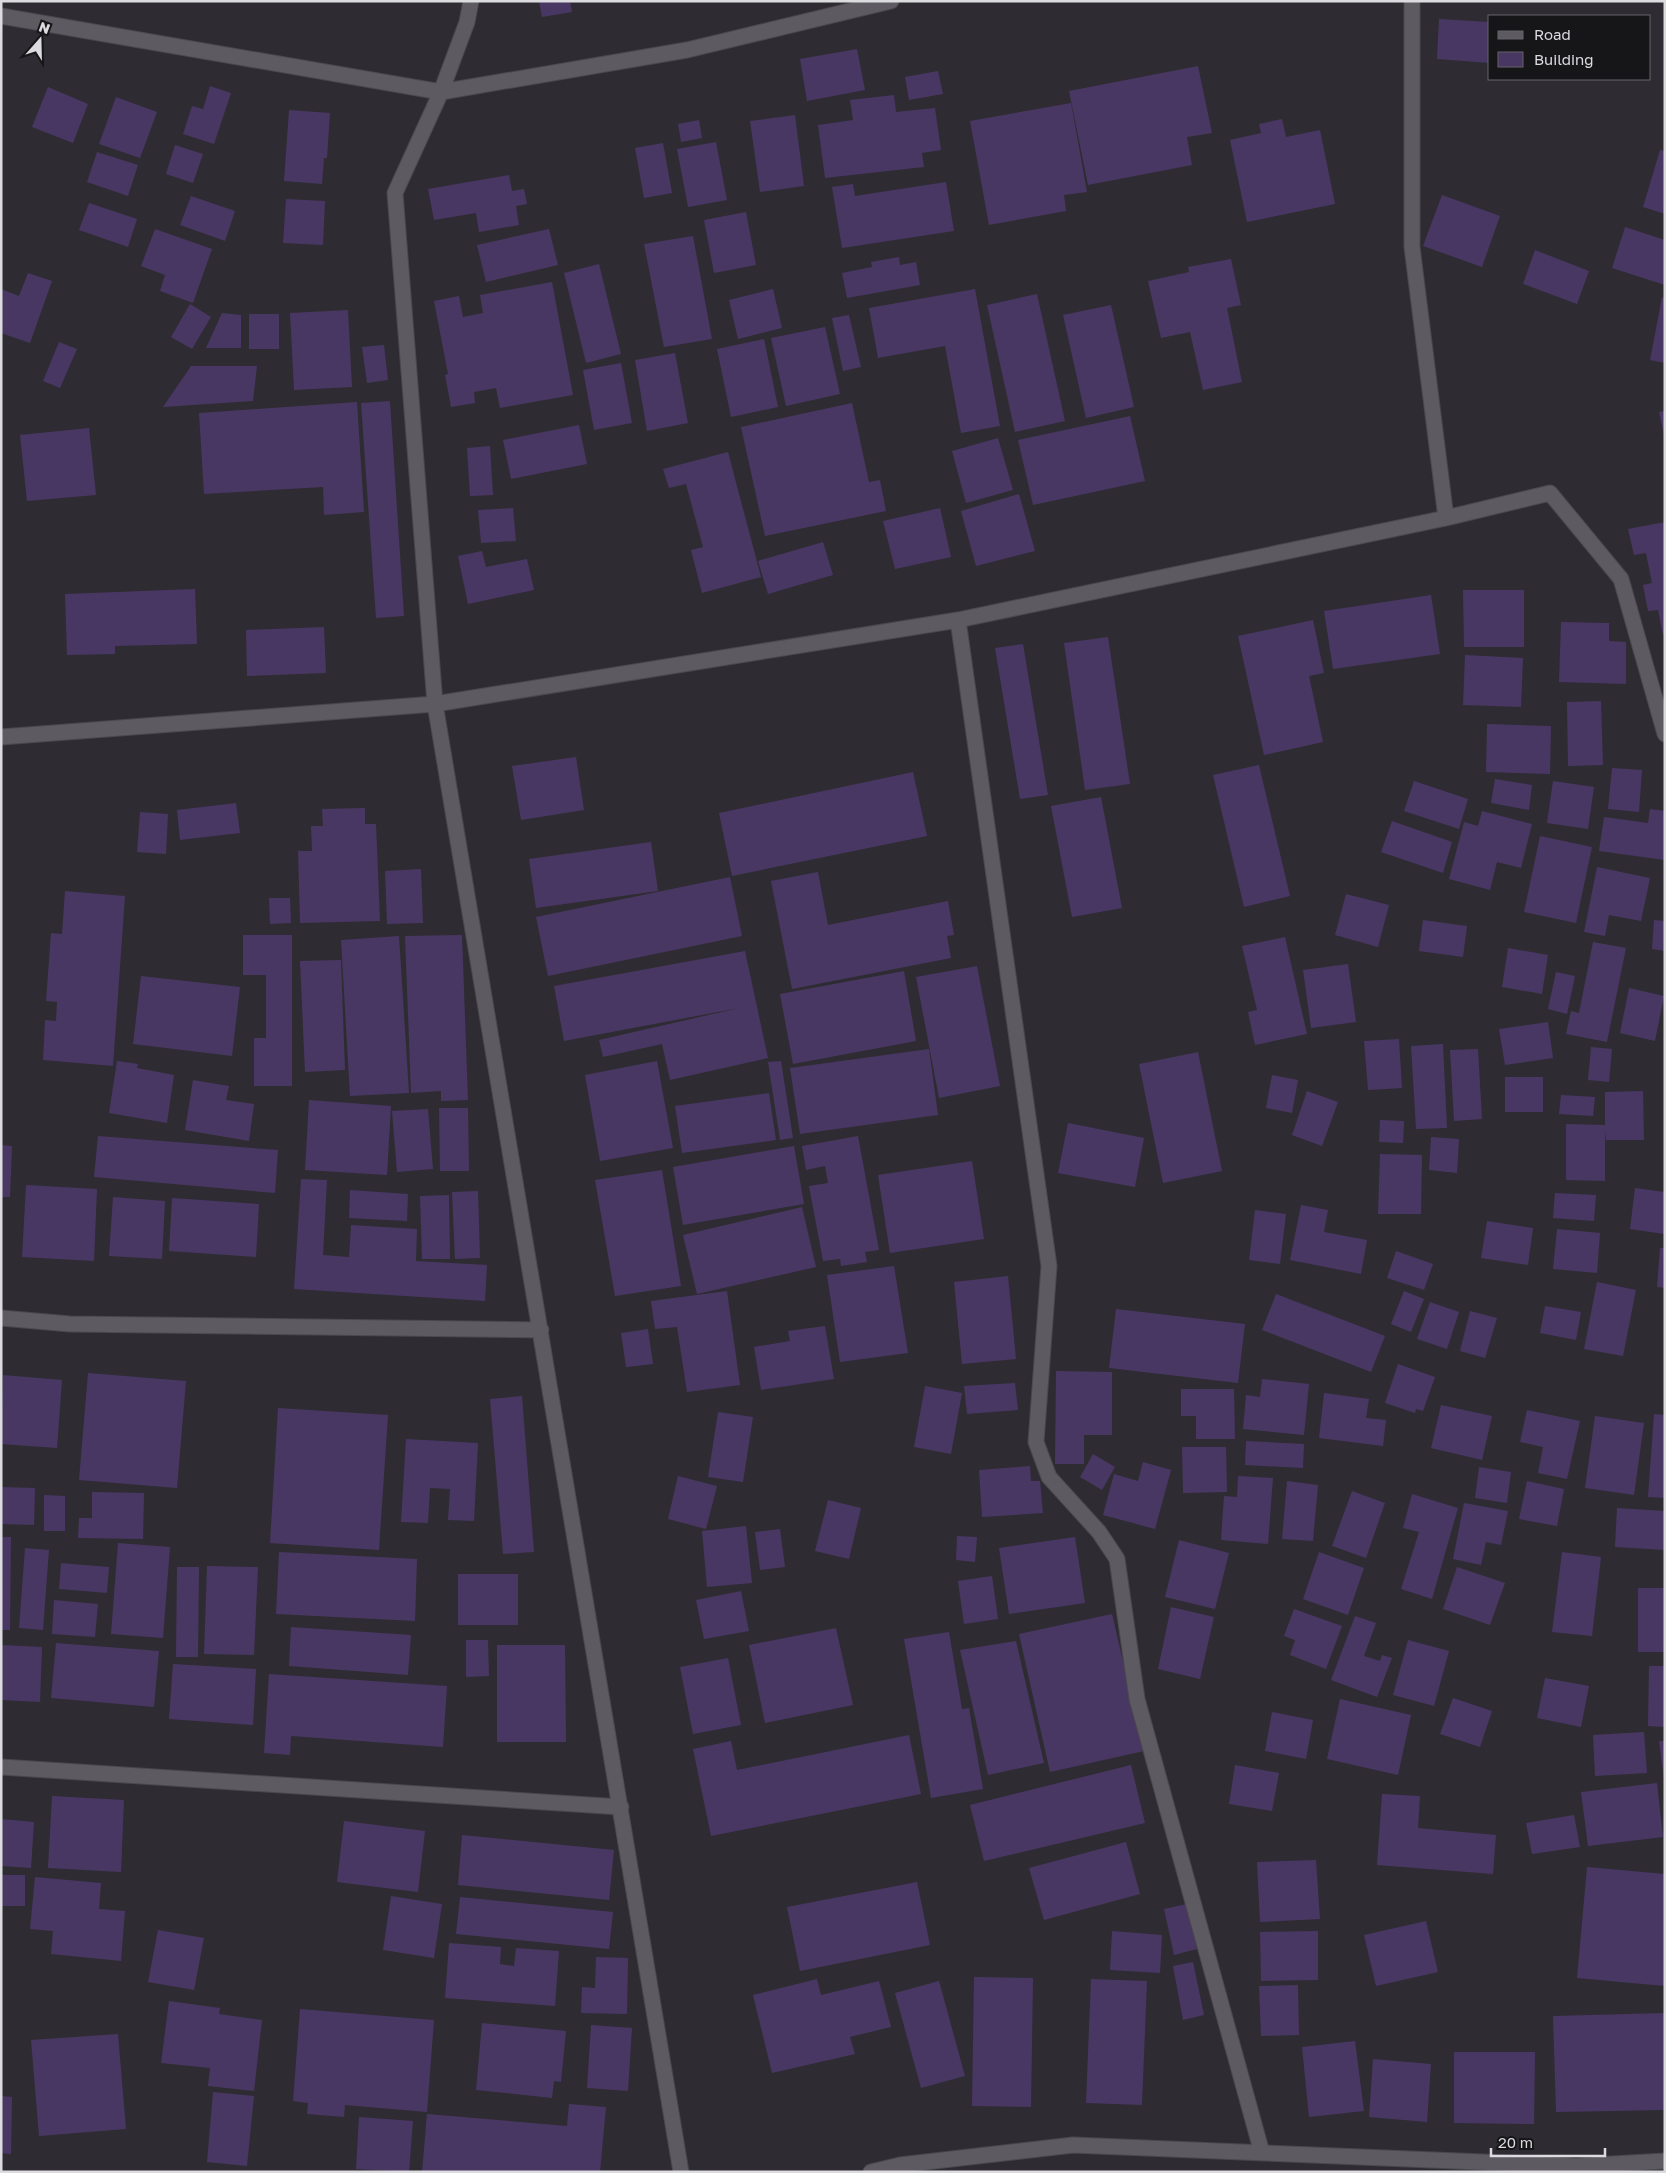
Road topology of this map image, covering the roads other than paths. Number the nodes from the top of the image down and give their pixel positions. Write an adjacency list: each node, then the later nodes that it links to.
1 (471, 1): 5 (street)
2 (891, 1): 5 (street)
3 (1412, 1): 6 (street)
4 (1, 16): 5 (street)
5 (441, 92): 8 (street)
6 (1446, 518): 7 (street); 9 (street)
7 (958, 620): 8 (street); 15 (street)
8 (436, 704): 10 (street); 12 (street)
9 (1665, 734)
10 (1, 737)
11 (1, 1318): 12 (street)
12 (541, 1330): 14 (street)
13 (1, 1767): 14 (street)
14 (621, 1807): 18 (street)
15 (1262, 2152): 17 (street); 19 (street)
16 (1665, 2161): 17 (street)
17 (1577, 2169)
18 (681, 2172)
19 (872, 2172)

